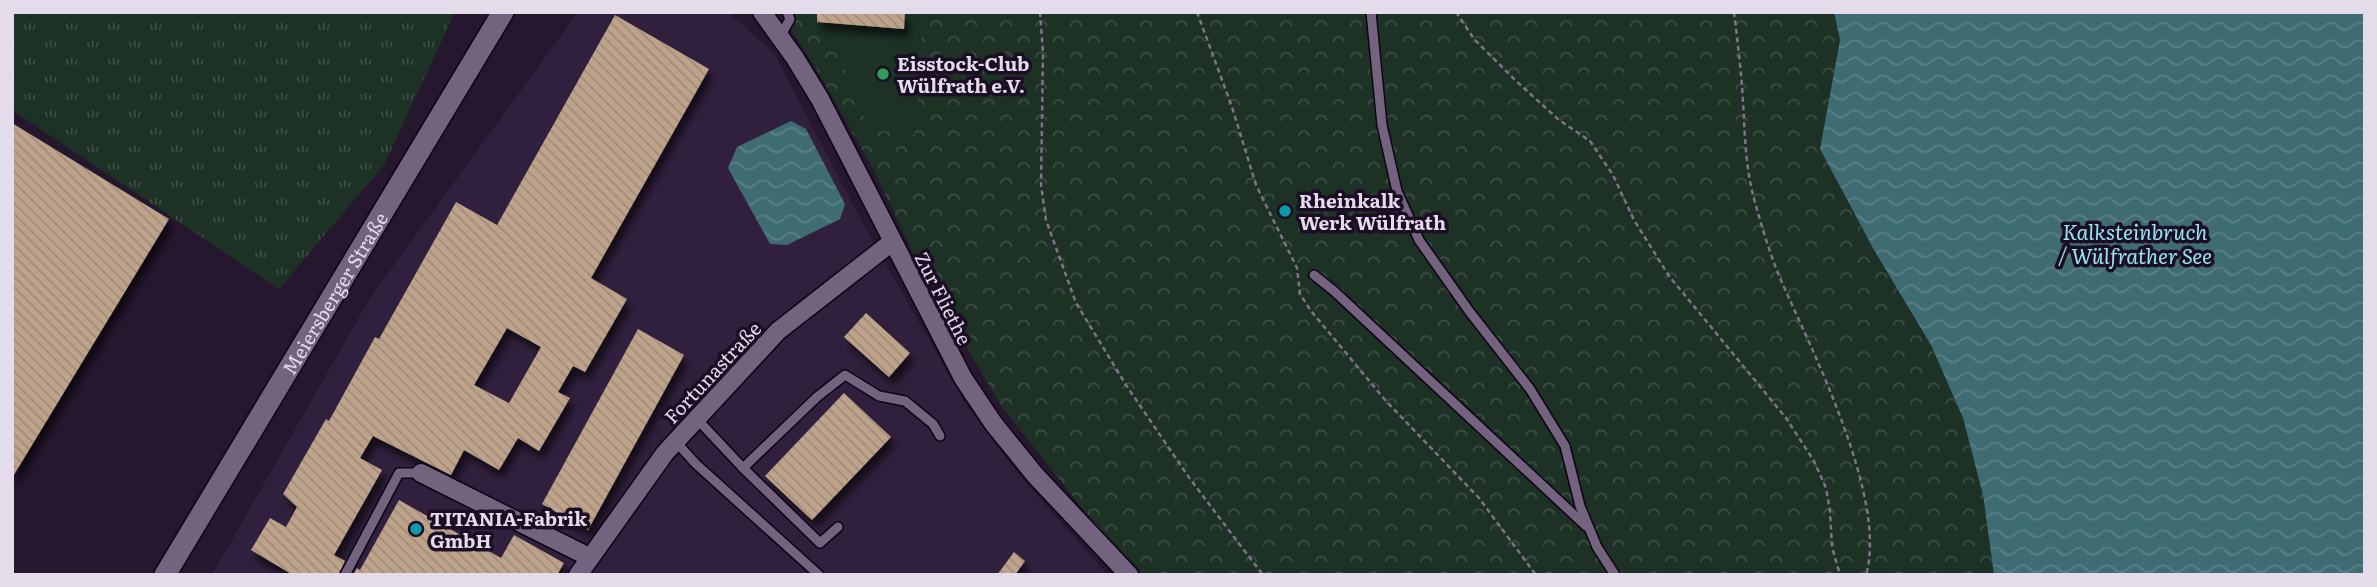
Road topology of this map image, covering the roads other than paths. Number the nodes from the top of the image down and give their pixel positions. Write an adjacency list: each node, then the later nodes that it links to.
1 (503, 12): 16 (main road, Meiersberger Straße)
2 (762, 12): 5 (street, Zur Fliethe)
3 (787, 12): 5 (lane)
4 (1371, 12): 14 (lane)
5 (780, 37): 6 (street, Zur Fliethe)
6 (891, 242): 8 (street, Fortunastraße); 20 (street, Zur Fliethe)
7 (1314, 275): 14 (lane)
8 (697, 419): 10 (street, Fortunastraße); 11 (lane)
9 (940, 436): 11 (lane)
10 (676, 442): 15 (street, Fortunastraße); 19 (lane)
11 (744, 468): 13 (lane)
12 (421, 473): 15 (street); 17 (lane)
13 (838, 527)
14 (1590, 530): 21 (lane)
15 (589, 557): 18 (street, Fortunastraße)
16 (165, 575)
17 (345, 575)
18 (578, 575)
19 (818, 575)
20 (1129, 575)
21 (1615, 575)

